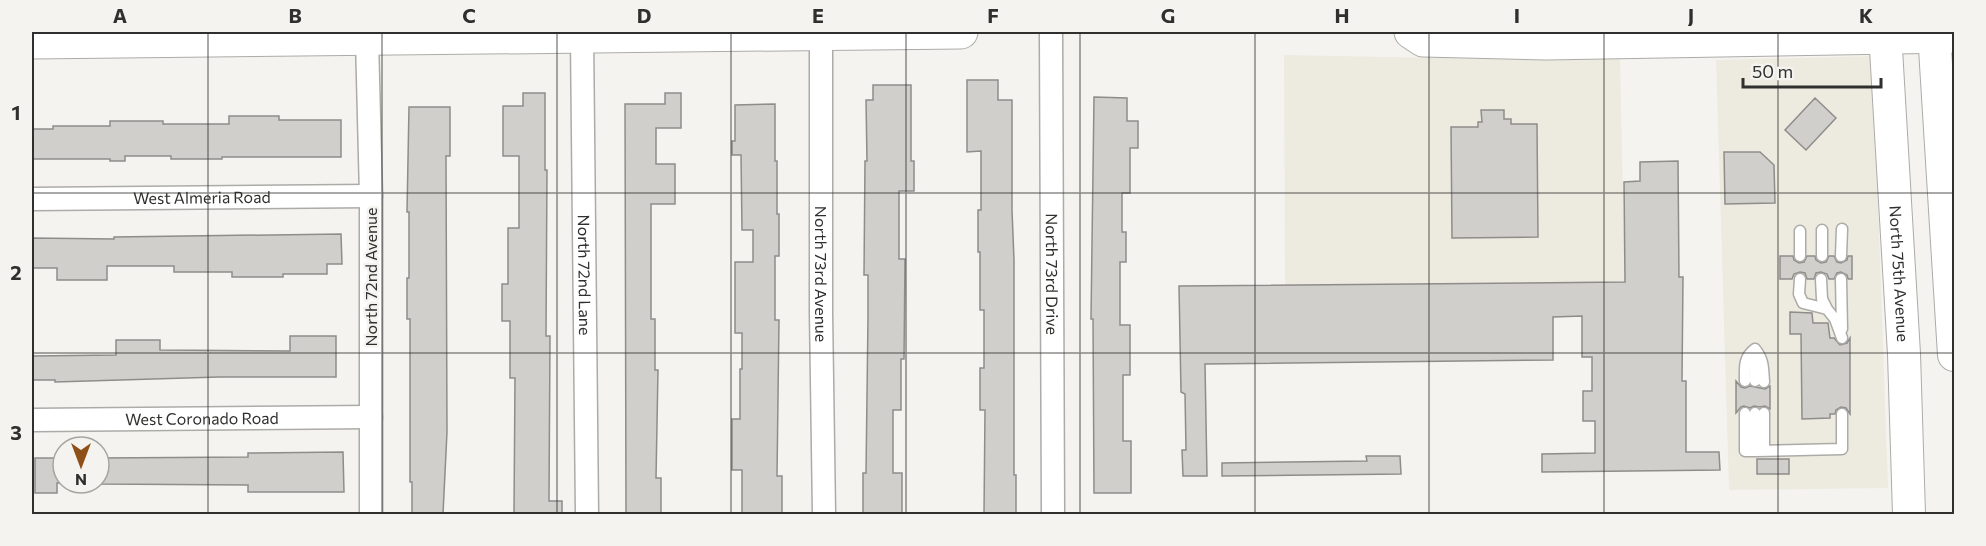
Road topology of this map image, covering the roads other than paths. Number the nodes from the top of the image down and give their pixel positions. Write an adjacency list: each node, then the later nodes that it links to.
1 (961, 32): 4 (main road)
2 (1051, 32): 33 (street, North 73rd Drive)
3 (1411, 32): 5 (main road)
4 (821, 33): 7 (main road); 32 (street, North 73rd Avenue)
5 (1886, 34): 6 (main road); 34 (main road, North 75th Avenue)
6 (1941, 35): 21 (main road)
7 (582, 37): 8 (main road); 31 (street, North 72nd Lane)
8 (367, 39): 9 (main road); 10 (street, North 72nd Avenue)
9 (32, 42)
10 (371, 196): 11 (street, West Almeria Road); 28 (street, North 72nd Avenue)
11 (32, 199)
12 (1842, 229): 17 (lane)
13 (1822, 230): 16 (lane)
14 (1800, 231): 15 (lane)
15 (1800, 256)
16 (1822, 256)
17 (1841, 256)
18 (1800, 279): 22 (lane)
19 (1821, 279): 22 (lane)
20 (1841, 279): 22 (lane)
21 (1952, 280): 24 (main road)
22 (1827, 309)
23 (1755, 349): 25 (lane)
24 (1954, 355)
25 (1754, 382)
26 (1754, 413): 27 (lane)
27 (1842, 414)
28 (371, 417): 29 (street, West Coronado Road); 30 (street, North 72nd Avenue)
29 (32, 420)
30 (371, 514)
31 (587, 514)
32 (824, 514)
33 (1053, 514)
34 (1909, 514)

